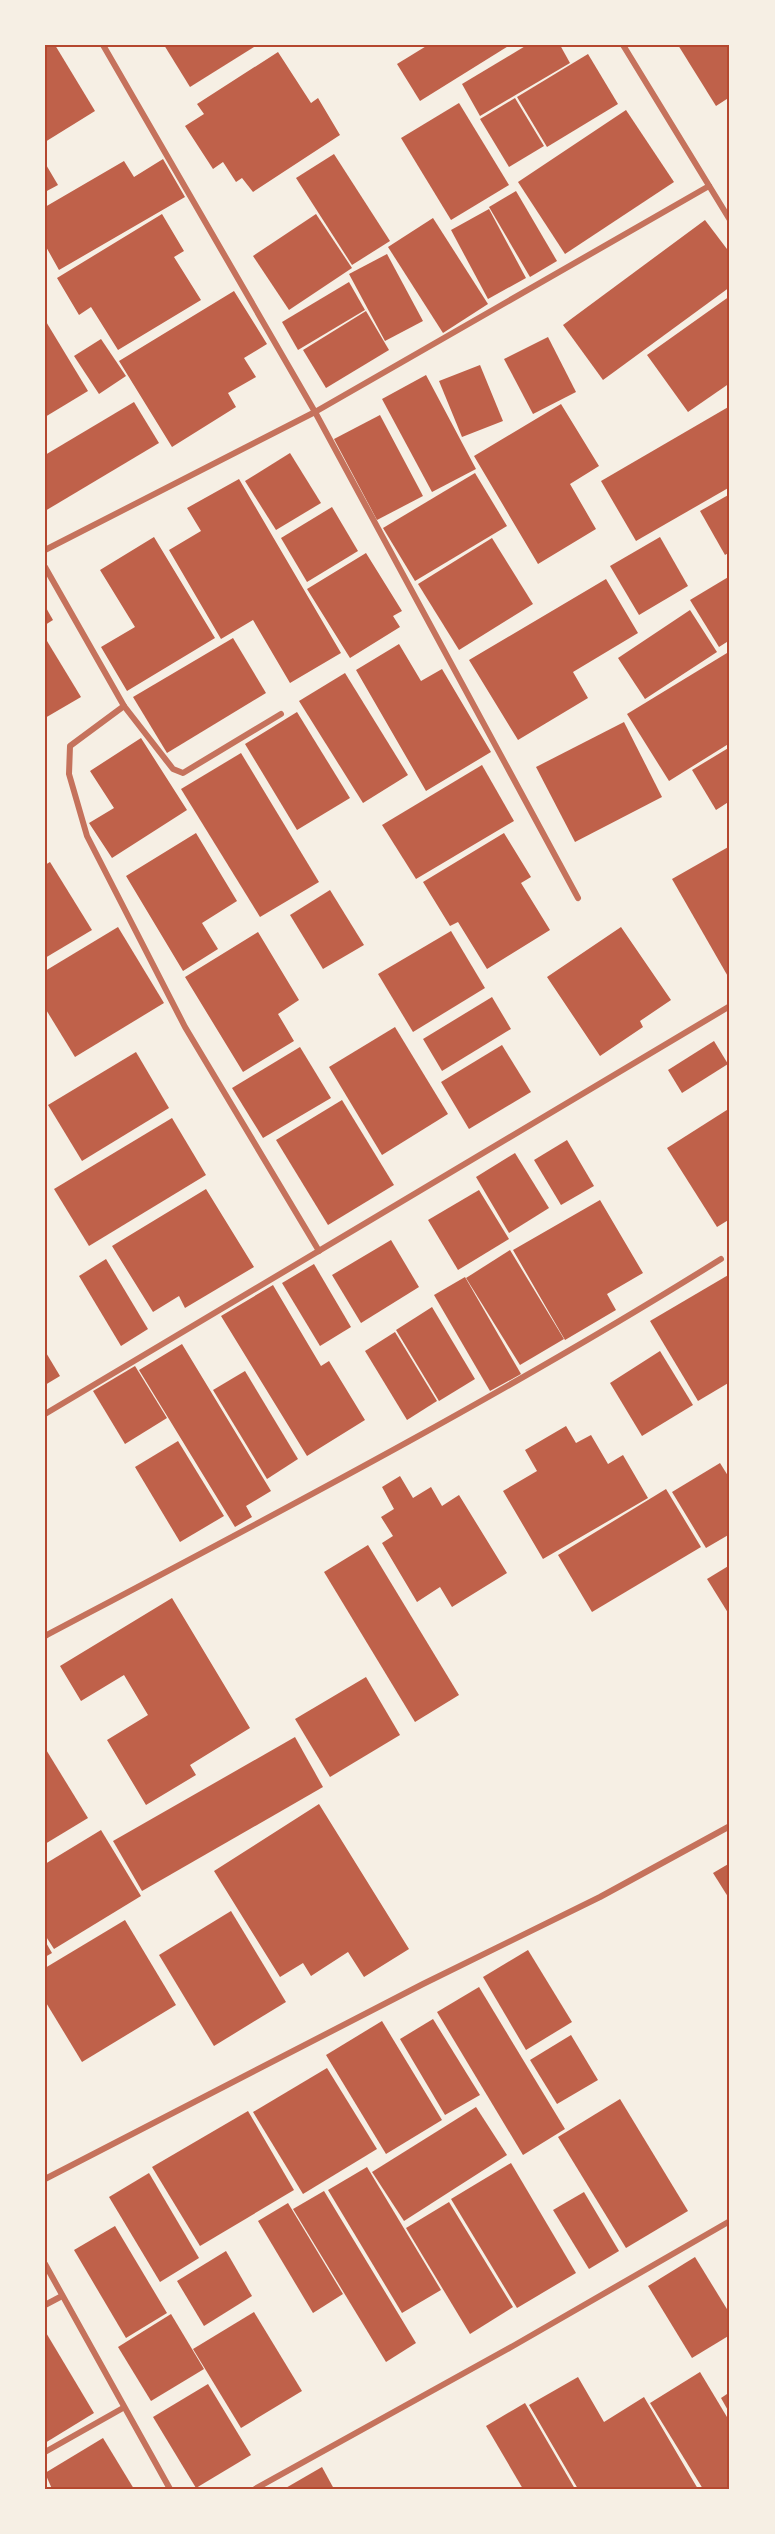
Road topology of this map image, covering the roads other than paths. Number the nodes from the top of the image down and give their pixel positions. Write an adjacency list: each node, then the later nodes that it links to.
1 (103, 45): 5 (street)
2 (623, 45): 3 (street)
3 (709, 186): 4 (street); 5 (street)
4 (730, 220)
5 (315, 412): 6 (street); 10 (street)
6 (45, 550)
7 (45, 567): 8 (street)
8 (124, 706): 9 (street); 12 (street)
9 (281, 714)
10 (578, 898)
11 (730, 1006): 12 (street)
12 (319, 1251): 14 (street)
13 (722, 1259): 15 (street)
14 (45, 1414)
15 (45, 1636)
16 (730, 1826): 17 (street)
17 (45, 2179)
18 (730, 2221): 25 (street)
19 (45, 2264): 20 (street)
20 (62, 2296): 21 (street); 22 (street)
21 (45, 2305)
22 (123, 2408): 23 (street); 24 (street)
23 (45, 2452)
24 (170, 2489)
25 (255, 2489)

